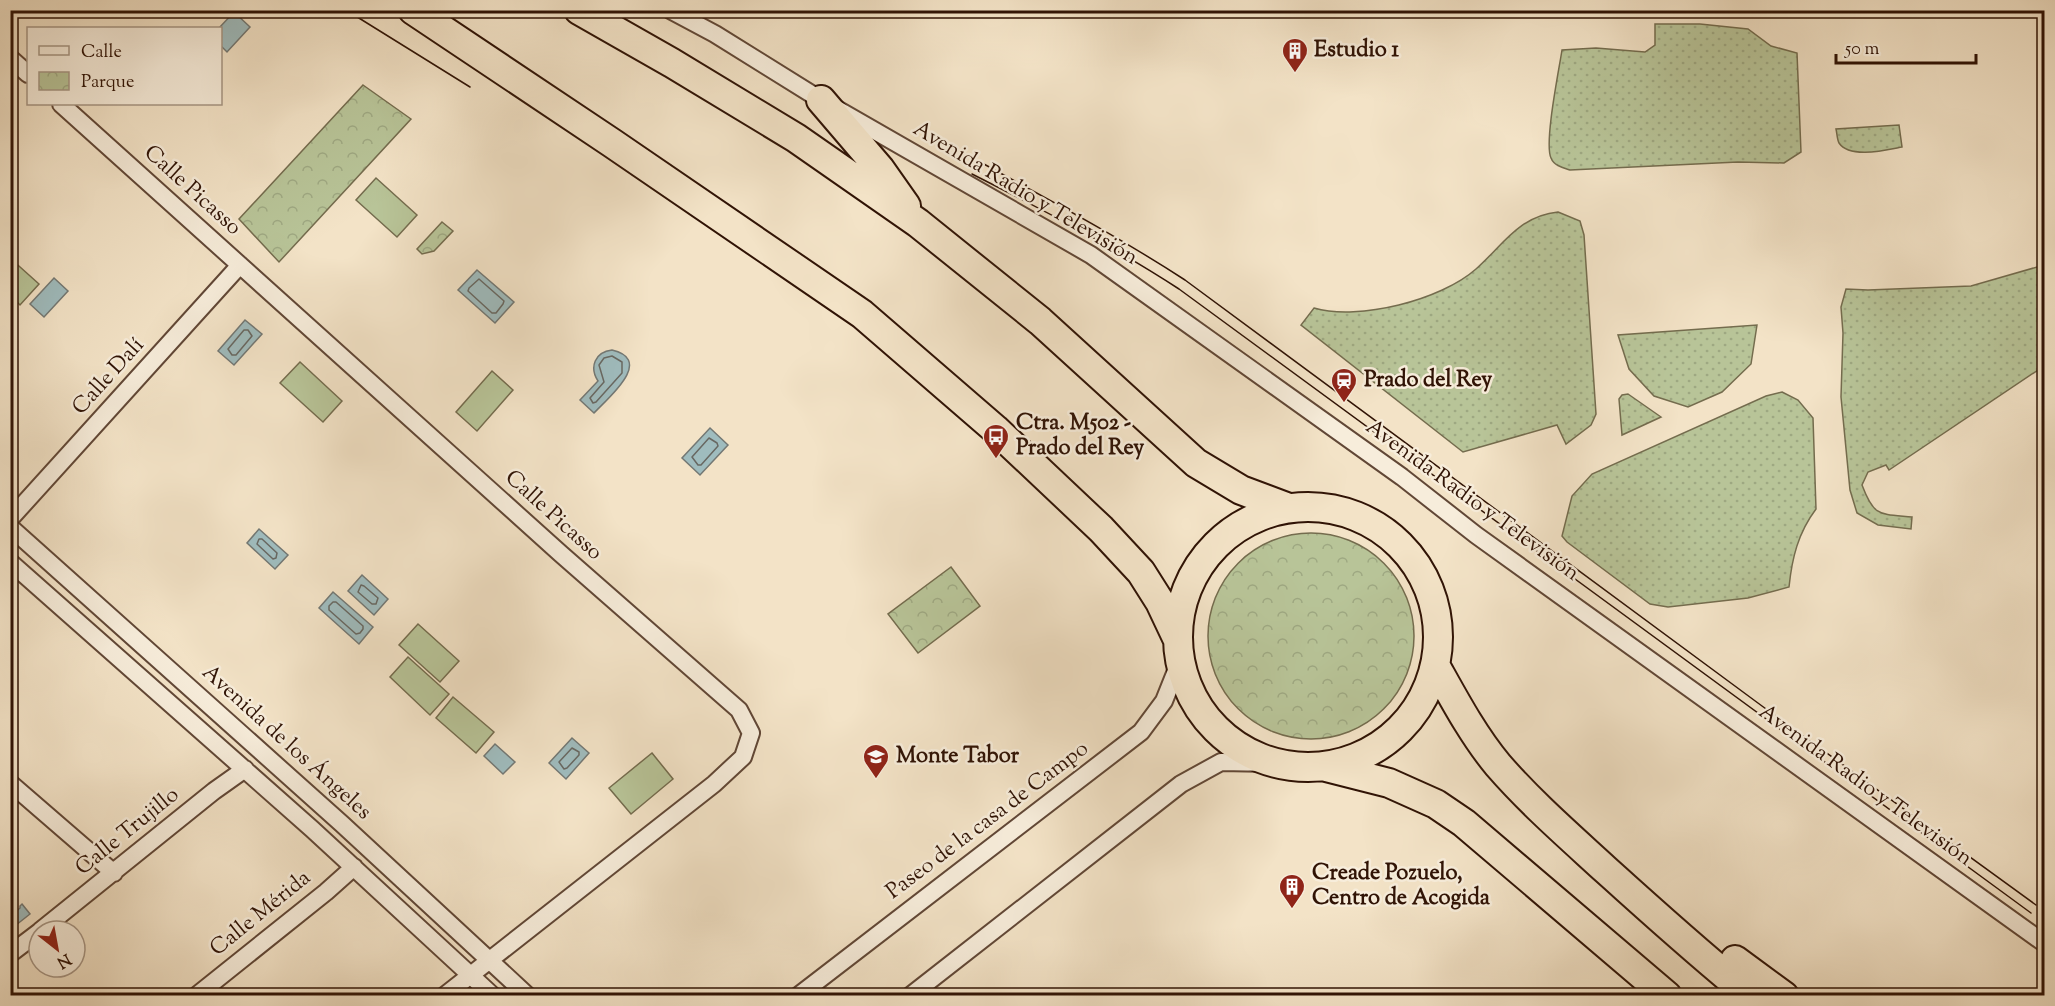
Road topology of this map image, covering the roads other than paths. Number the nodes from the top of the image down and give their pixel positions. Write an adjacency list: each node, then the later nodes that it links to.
1 (413, 10): 14 (highway)
2 (579, 10): 8 (highway)
3 (670, 10): 6 (street, Avenida Radio y Televisión)
4 (10, 58): 5 (street)
5 (27, 73)
6 (821, 100): 8 (highway); 26 (street, Avenida Radio y Televisión)
7 (62, 105): 9 (street, Calle Picasso)
8 (918, 223): 10 (highway)
9 (240, 265): 11 (street, Calle Dalí); 28 (street, Calle Picasso)
10 (1289, 508): 14 (highway); 15 (highway)
11 (10, 519)
12 (10, 527): 28 (street, Avenida de los Ángeles)
13 (10, 562): 18 (street, Avenida de los Ángeles)
14 (1179, 650): 16 (highway); 34 (street, Paseo de la casa de Campo)
15 (1435, 665): 17 (highway); 20 (highway)
16 (1275, 763): 17 (highway); 35 (street)
17 (1324, 766): 21 (highway)
18 (245, 769): 22 (street, Avenida de los Ángeles); 23 (street, Calle Trujillo)
19 (10, 783): 23 (street)
20 (1559, 827): 38 (highway); 39 (highway)
21 (1502, 855): 36 (highway); 37 (highway)
22 (354, 867): 29 (street, Avenida de los Ángeles); 30 (street, Calle Mérida)
23 (114, 873): 24 (street, Calle Trujillo)
24 (55, 919)
25 (27, 941): 27 (street, Calle Trujillo)
26 (2044, 943)
27 (10, 954)
28 (491, 960): 29 (street, Calle Picasso); 33 (street, Avenida de los Ángeles)
29 (471, 975): 31 (street, Calle Picasso); 32 (street, Avenida de los Ángeles)
30 (196, 996)
31 (444, 996)
32 (493, 996)
33 (528, 996)
34 (798, 996)
35 (910, 996)
36 (1636, 996)
37 (1667, 996)
38 (1751, 996)
39 (1784, 996)

